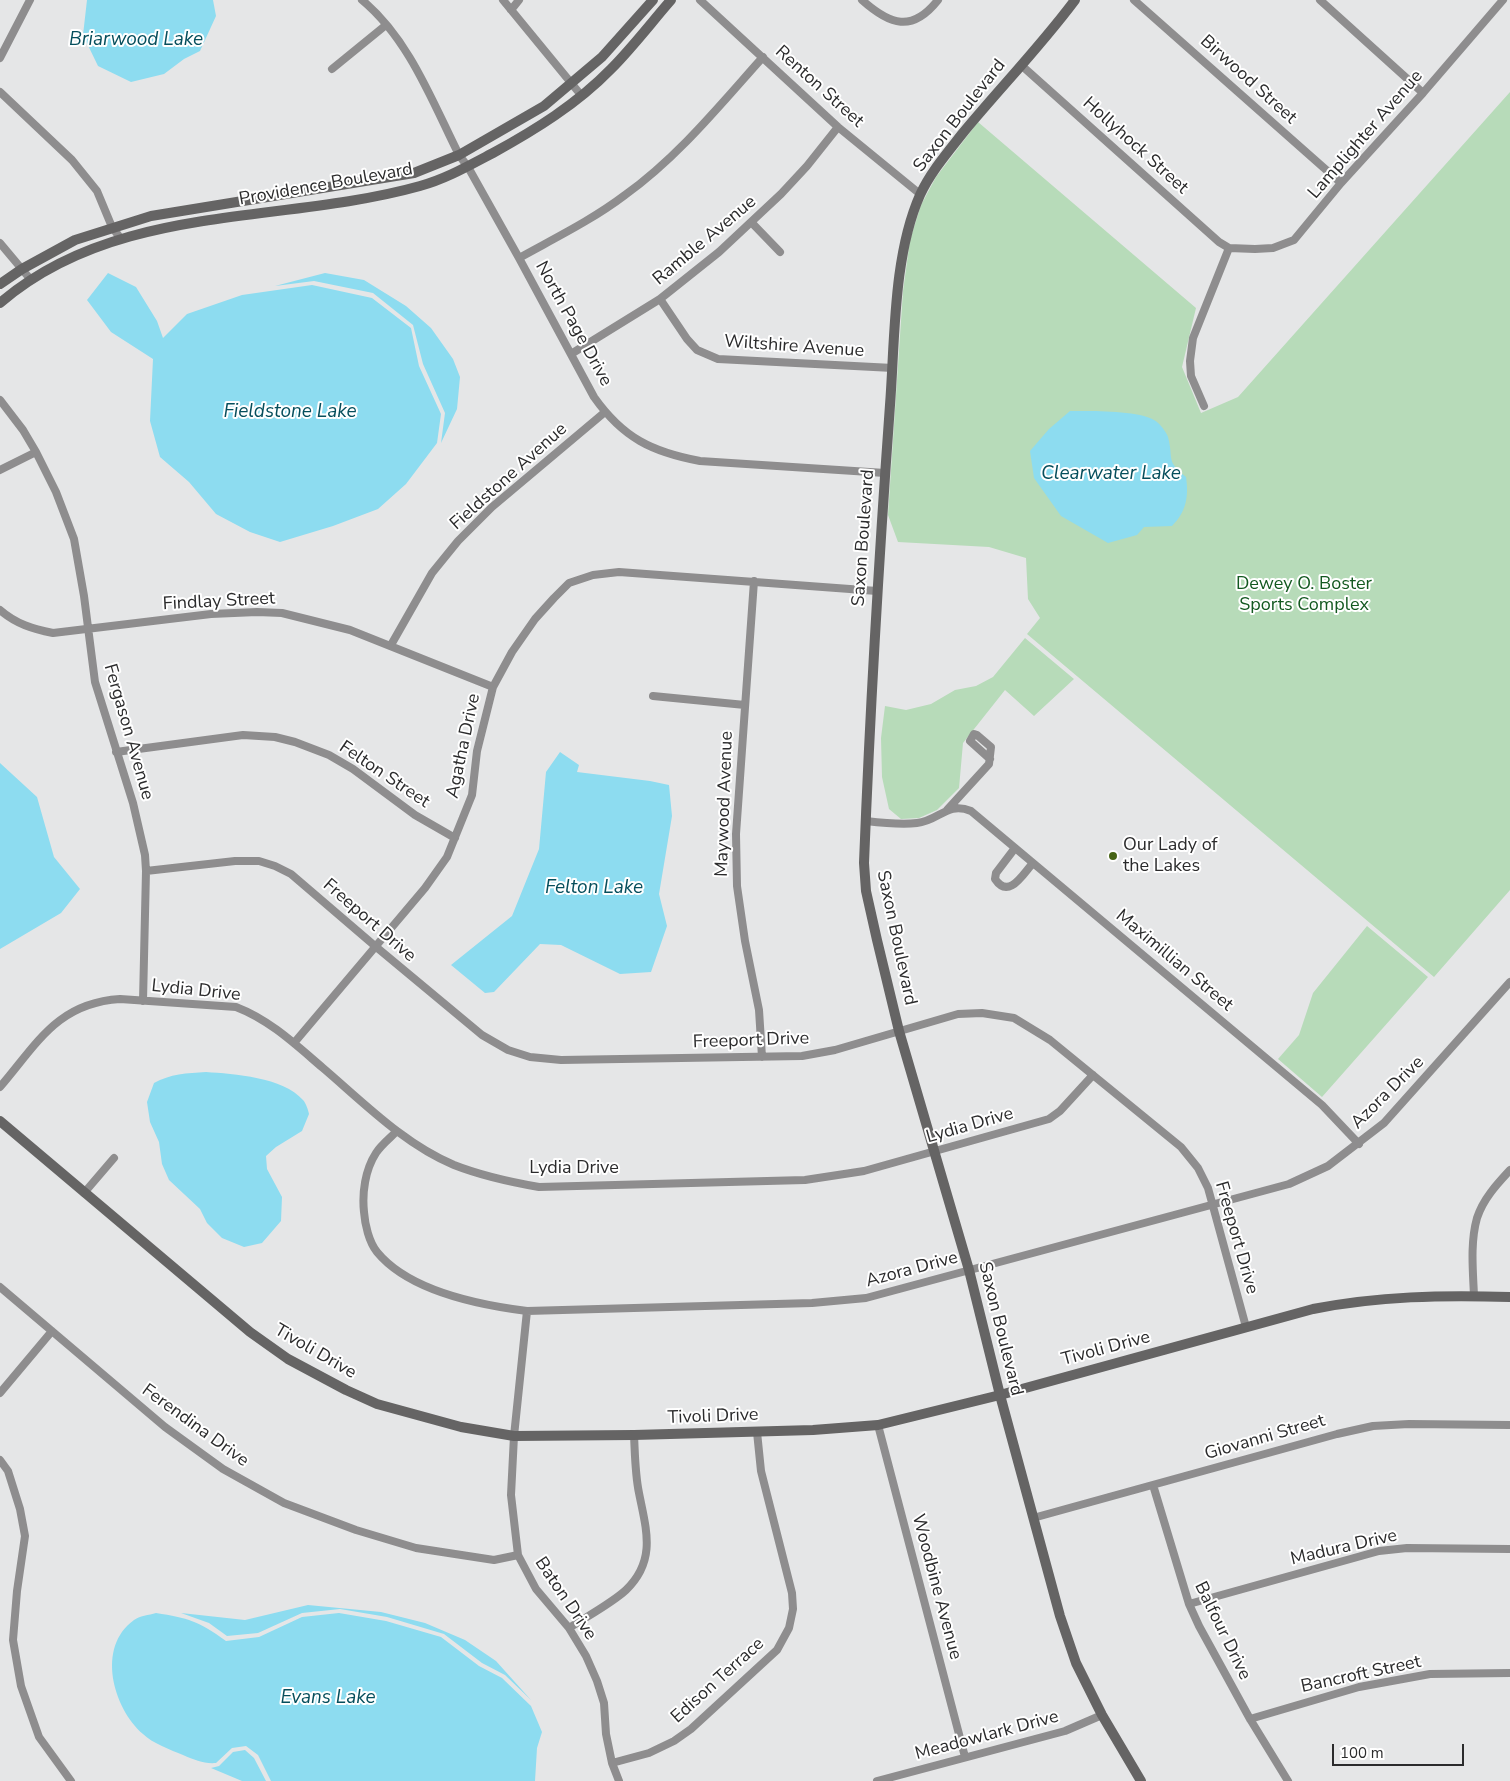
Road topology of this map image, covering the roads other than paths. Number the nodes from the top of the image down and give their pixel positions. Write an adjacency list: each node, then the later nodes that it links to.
1 (30, 0): 17 (street)
2 (362, 0): 15 (street, North Page Drive)
3 (503, 0): 14 (street)
4 (519, 0): 14 (street)
5 (653, 0): 20 (main road, Providence Boulevard)
6 (671, 0): 23 (main road, Providence Boulevard)
7 (700, 0): 16 (street, Renton Street)
8 (862, 0): 9 (street)
9 (938, 0)
10 (1075, 0): 18 (main road, Saxon Boulevard)
11 (1134, 0): 27 (street, Birwood Street)
12 (1320, 0): 22 (street)
13 (1503, 0): 22 (street, Lamplighter Avenue)
14 (511, 10): 20 (street)
15 (386, 25): 19 (street); 25 (street, North Page Drive)
16 (763, 57): 24 (street, Renton Street); 35 (street)
17 (0, 58)
18 (1021, 65): 28 (main road, Saxon Boulevard); 33 (street, Hollyhock Street)
19 (332, 69)
20 (572, 83): 23 (street); 25 (main road, Providence Boulevard)
21 (0, 92): 30 (street)
22 (1423, 93): 27 (street, Lamplighter Avenue)
23 (581, 95): 26 (main road, Providence Boulevard)
24 (838, 127): 28 (street, Renton Street); 29 (street, Ramble Avenue)
25 (459, 154): 26 (street, North Page Drive); 30 (main road, Providence Boulevard)
26 (468, 167): 31 (main road, Providence Boulevard); 35 (street, North Page Drive)
27 (1341, 183): 33 (street, Lamplighter Avenue)
28 (920, 194): 42 (main road, Saxon Boulevard)
29 (752, 223): 34 (street); 39 (street, Ramble Avenue)
30 (112, 227): 31 (street); 36 (main road, Providence Boulevard)
31 (121, 239): 37 (main road, Providence Boulevard)
32 (0, 243): 36 (street)
33 (1229, 248): 44 (street)
34 (780, 252)
35 (519, 258): 41 (street, North Page Drive)
36 (22, 269): 37 (street); 38 (main road, Providence Boulevard)
37 (31, 280): 40 (main road, Providence Boulevard)
38 (0, 284)
39 (660, 299): 41 (street, Ramble Avenue); 42 (street, Wiltshire Avenue)
40 (0, 303)
41 (571, 354): 45 (street, North Page Drive)
42 (893, 368): 48 (main road, Saxon Boulevard)
43 (0, 400): 46 (street, Fergason Avenue)
44 (1204, 406)
45 (605, 412): 48 (street, North Page Drive); 53 (street, Fieldstone Avenue)
46 (36, 452): 47 (street); 52 (street, Fergason Avenue)
47 (0, 470)
48 (885, 473): 50 (main road, Saxon Boulevard)
49 (754, 581): 50 (street, Agatha Drive); 54 (street, Agatha Drive); 56 (street, Maywood Avenue)
50 (877, 591): 60 (main road, Saxon Boulevard)
51 (0, 610): 52 (street, Findlay Street)
52 (88, 628): 53 (street, Findlay Street); 57 (street, Fergason Avenue)
53 (391, 645): 54 (street, Findlay Street)
54 (493, 687): 61 (street, Agatha Drive)
55 (654, 696): 56 (street)
56 (745, 706): 70 (street, Maywood Avenue)
57 (116, 752): 61 (street, Felton Street); 64 (street, Fergason Avenue)
58 (990, 759): 59 (street)
59 (947, 810): 60 (street); 62 (street, Maximillian Street)
60 (866, 822): 68 (main road, Saxon Boulevard)
61 (455, 838): 65 (street, Agatha Drive)
62 (1015, 848): 63 (street, Maximillian Street); 63 (street)
63 (1034, 863): 75 (street, Maximillian Street)
64 (146, 871): 65 (street, Freeport Drive); 67 (street, Fergason Avenue)
65 (375, 946): 69 (street, Agatha Drive); 70 (street, Freeport Drive)
66 (1510, 982): 75 (street, Azora Drive)
67 (143, 1001): 69 (street, Lydia Drive); 72 (street, Lydia Drive)
68 (900, 1031): 70 (street, Freeport Drive); 71 (street, Freeport Drive); 76 (main road, Saxon Boulevard)
69 (294, 1043): 74 (street, Lydia Drive)
70 (762, 1057)
71 (1093, 1075): 76 (street, Lydia Drive); 80 (street, Freeport Drive)
72 (0, 1087)
73 (0, 1121): 79 (main road, Tivoli Drive)
74 (397, 1132): 76 (street, Lydia Drive); 85 (street, Azora Drive)
75 (1359, 1144): 80 (street, Azora Drive)
76 (934, 1151): 81 (main road, Saxon Boulevard)
77 (114, 1158): 79 (street)
78 (1510, 1170): 83 (street)
79 (84, 1193): 94 (main road, Tivoli Drive)
80 (1212, 1204): 81 (street, Azora Drive); 86 (street, Freeport Drive)
81 (969, 1270): 85 (street, Azora Drive); 89 (main road, Saxon Boulevard)
82 (0, 1287): 87 (street, Ferendina Drive)
83 (1474, 1296): 84 (main road, Tivoli Drive); 86 (main road, Tivoli Drive)
84 (1510, 1297)
85 (527, 1311): 94 (street, Baton Drive)
86 (1246, 1327): 89 (main road, Tivoli Drive)
87 (52, 1331): 88 (street); 99 (street, Ferendina Drive)
88 (0, 1393)
89 (1000, 1395): 90 (main road, Tivoli Drive); 97 (main road, Saxon Boulevard)
90 (878, 1425): 92 (main road, Tivoli Drive); 105 (street, Woodbine Avenue)
91 (1510, 1425): 96 (street, Giovanni Street)
92 (757, 1432): 93 (main road, Tivoli Drive); 106 (street, Edison Terrace)
93 (634, 1435): 94 (main road, Tivoli Drive); 101 (street)
94 (514, 1436): 99 (street, Baton Drive)
95 (0, 1460): 107 (street)
96 (1153, 1484): 97 (street, Giovanni Street); 100 (street, Balfour Drive)
97 (1033, 1518): 103 (main road, Saxon Boulevard)
98 (1510, 1549): 100 (street, Madura Drive)
99 (518, 1556): 101 (street, Baton Drive)
100 (1189, 1604): 104 (street, Balfour Drive)
101 (569, 1628): 106 (street, Baton Drive)
102 (1510, 1673): 104 (street, Bancroft Street)
103 (1102, 1715): 105 (street, Meadowlark Drive); 110 (main road, Saxon Boulevard)
104 (1250, 1719): 111 (street, Balfour Drive)
105 (965, 1757): 109 (street, Meadowlark Drive)
106 (612, 1763): 108 (street, Baton Drive)
107 (71, 1781)
108 (619, 1781)
109 (877, 1781)
110 (1141, 1781)
111 (1288, 1781)

